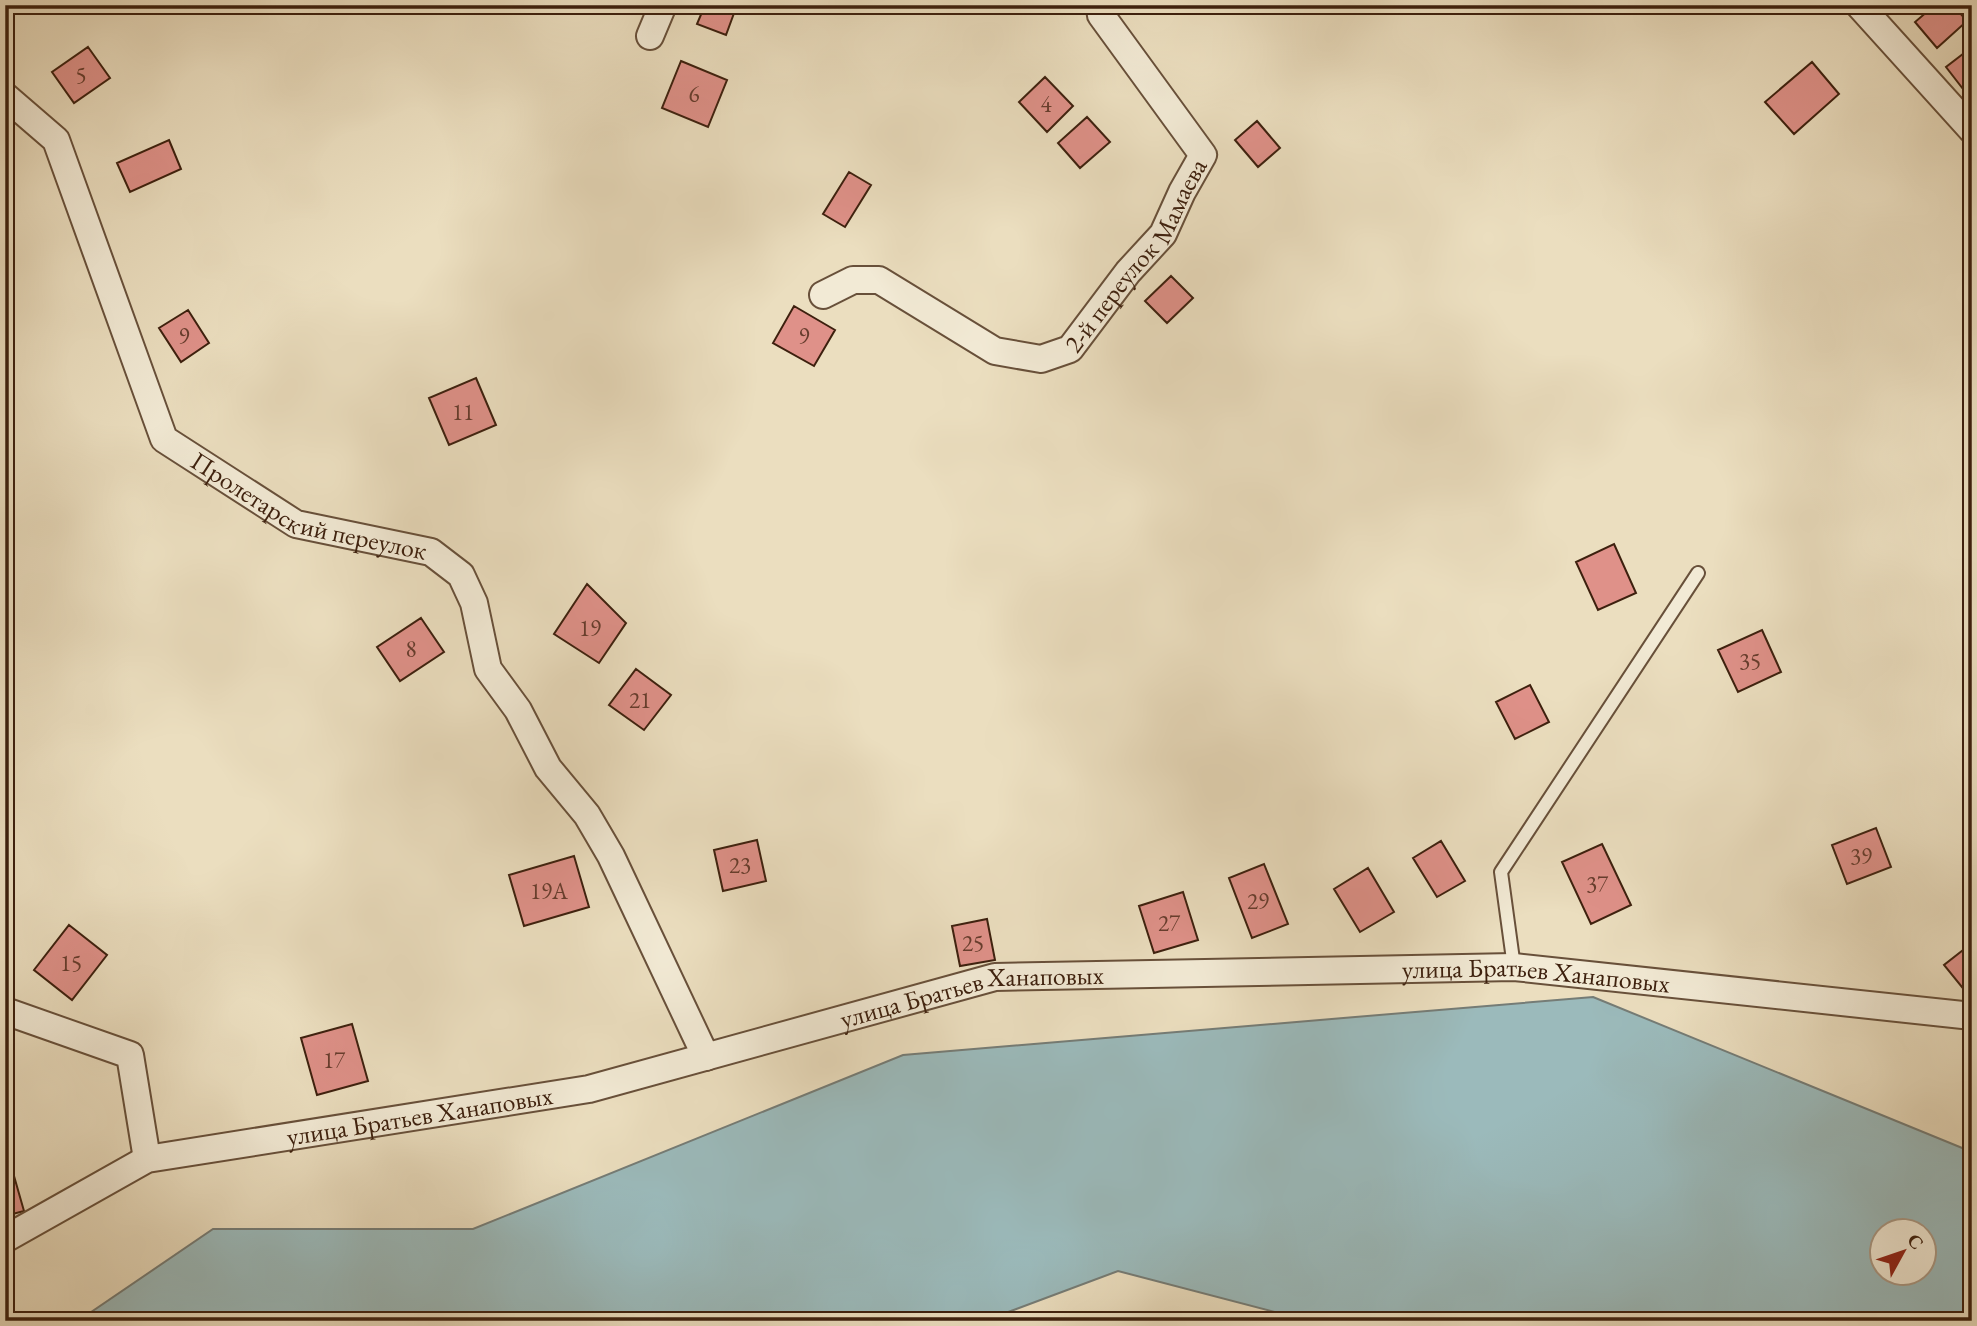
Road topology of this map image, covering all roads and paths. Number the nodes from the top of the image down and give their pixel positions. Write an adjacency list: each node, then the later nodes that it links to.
1 (663, 5): 4 (street)
2 (1106, 5): 7 (street, 2-й переулок Мамаева)
3 (1858, 5): 6 (street)
4 (650, 36)
5 (5, 96): 12 (street, Пролетарский переулок)
6 (1972, 130)
7 (823, 295)
8 (1698, 573): 9 (lane)
9 (1514, 967): 11 (street, улица Братьев Ханаповых); 12 (street, улица Братьев Ханаповых)
10 (5, 1011): 13 (street)
11 (1972, 1016)
12 (706, 1057): 13 (street, улица Братьев Ханаповых)
13 (147, 1159): 14 (street, улица Братьев Ханаповых)
14 (5, 1239)

